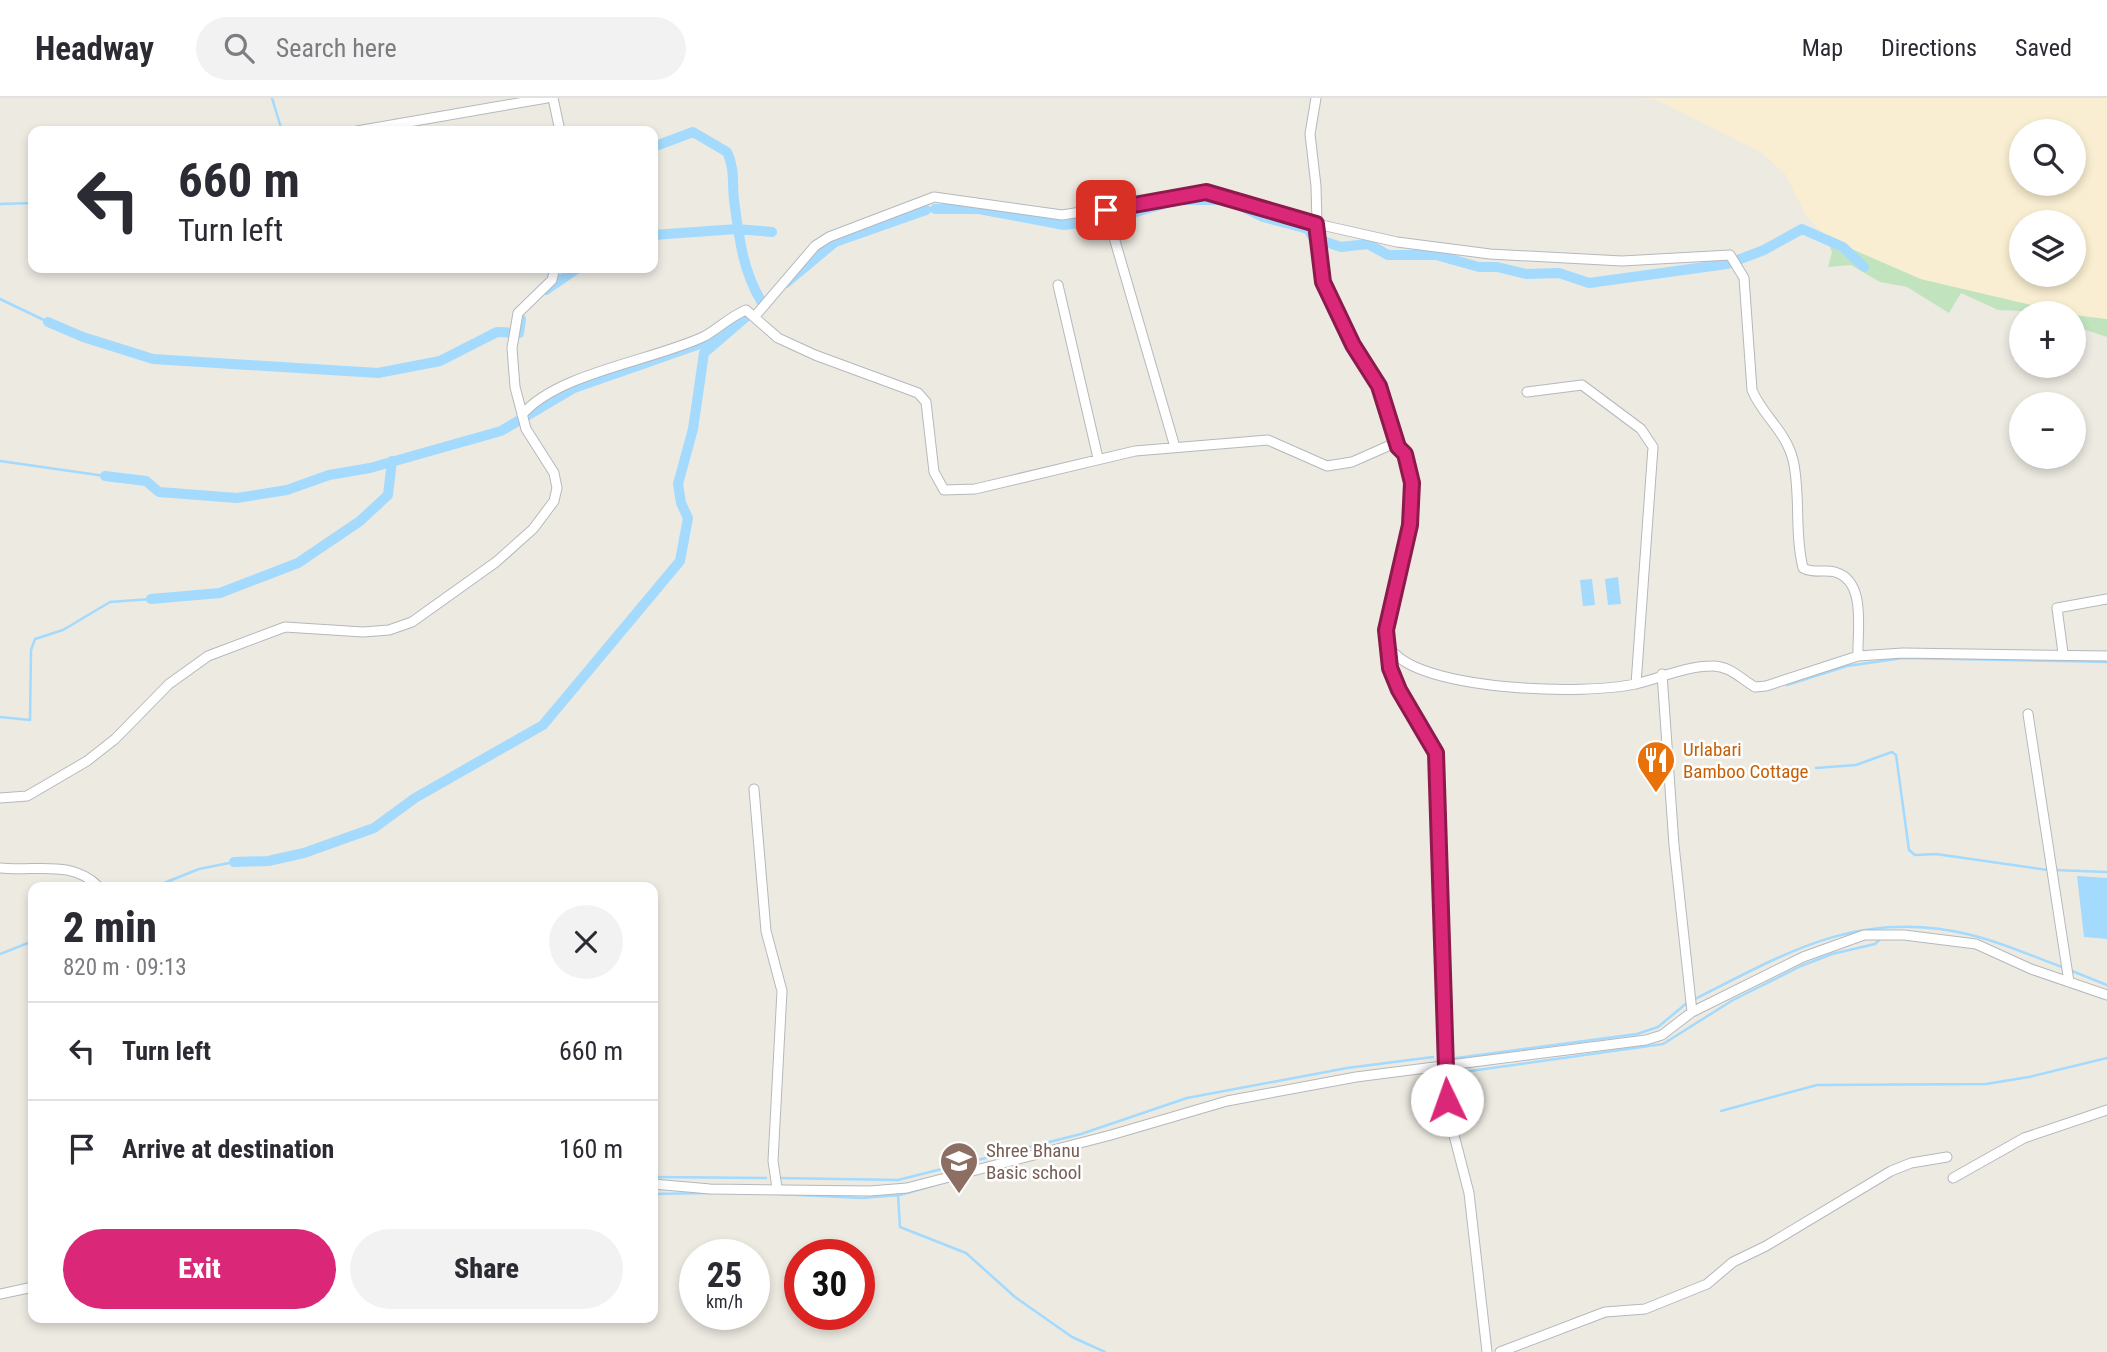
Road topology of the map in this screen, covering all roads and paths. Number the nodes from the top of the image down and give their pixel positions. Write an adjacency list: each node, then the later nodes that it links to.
1 (547, 98): 4 (street)
2 (553, 98): 5 (street)
3 (1316, 98): 7 (street)
4 (386, 126)
5 (559, 126)
6 (1106, 210): 7 (street); 10 (street); 13 (street)
7 (1316, 224): 14 (street); 19 (street)
8 (554, 273): 12 (street)
9 (1058, 285): 15 (street)
10 (756, 315): 12 (street); 15 (street)
11 (1527, 392): 22 (street)
12 (526, 411): 25 (street)
13 (1175, 447): 14 (street); 15 (street)
14 (1398, 447): 17 (street)
15 (1098, 458)
16 (2107, 599): 18 (street)
17 (1389, 647): 22 (street); 31 (street)
18 (2063, 653): 19 (street); 20 (street)
19 (1858, 656): 21 (street)
20 (2107, 656)
21 (1662, 674): 22 (street); 30 (street)
22 (1636, 684)
23 (2028, 714): 28 (street)
24 (754, 789): 36 (street)
25 (0, 798)
26 (0, 868): 27 (street)
27 (94, 882)
28 (2069, 982): 29 (street); 30 (street)
29 (2107, 995)
30 (1692, 1012): 31 (street)
31 (1446, 1065): 36 (street); 39 (street)
32 (2107, 1110): 34 (street)
33 (1947, 1157): 40 (street)
34 (1953, 1178)
35 (658, 1184): 36 (street)
36 (777, 1188)
37 (28, 1288): 38 (street)
38 (0, 1294)
39 (1487, 1352)
40 (1500, 1352)

